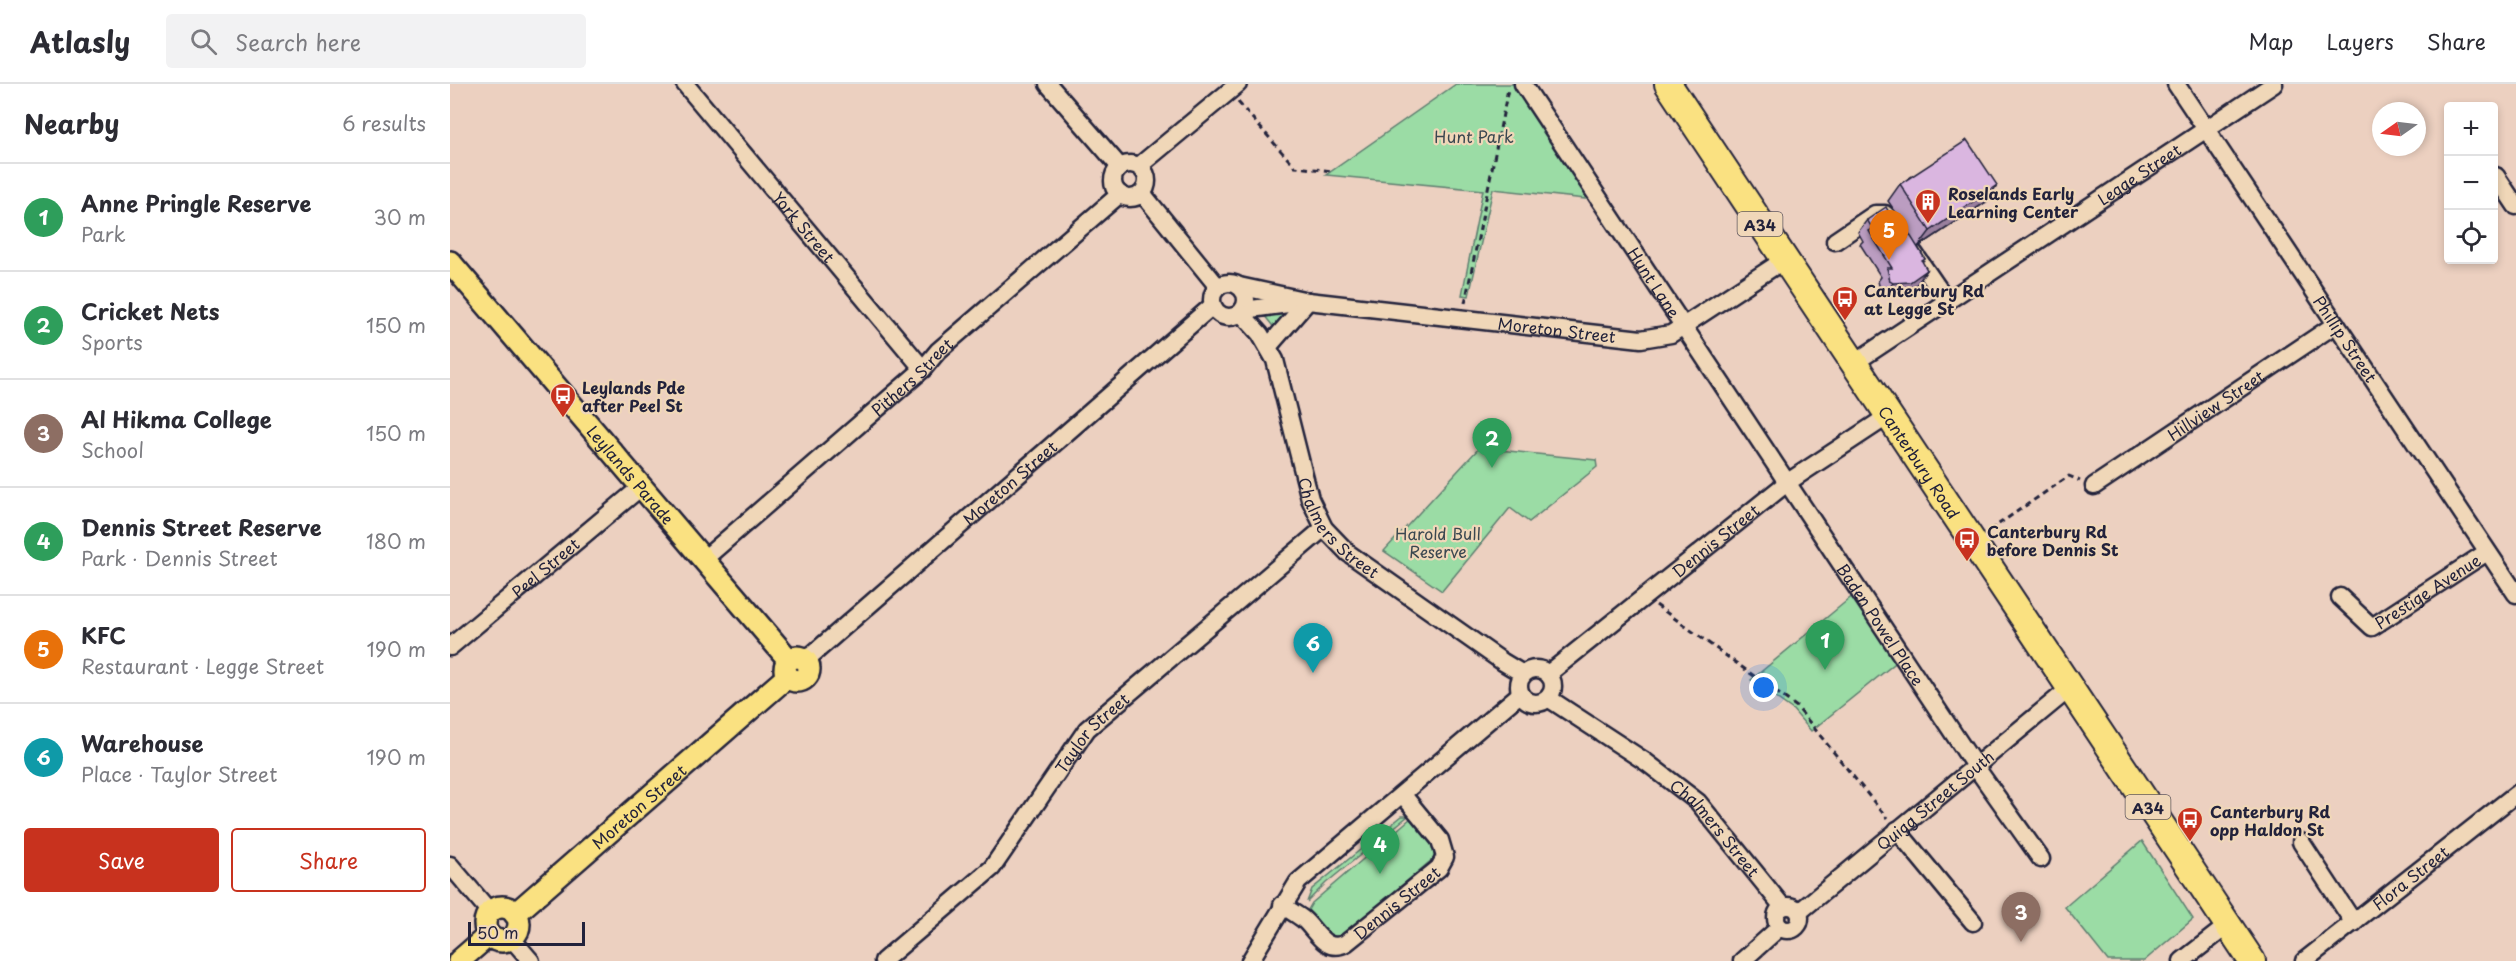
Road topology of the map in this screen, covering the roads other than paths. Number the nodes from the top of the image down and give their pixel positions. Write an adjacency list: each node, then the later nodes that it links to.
1 (685, 84): 28 (street, York Street)
2 (1048, 84): 10 (street)
3 (1523, 84): 25 (street, Hunt Lane)
4 (1668, 84): 16 (highway, Canterbury Road / A34)
5 (2176, 84): 8 (street, Phillip Street)
6 (2274, 84): 8 (street, Legge Street)
7 (1234, 88): 9 (street)
8 (2206, 129): 21 (street, Legge Street); 24 (street, Phillip Street)
9 (1139, 166): 10 (street); 12 (street)
10 (1120, 167): 13 (street)
11 (2498, 179): 14 (street)
12 (1142, 193): 13 (street); 19 (street)
13 (1120, 194): 28 (street, Pithers Street)
14 (2516, 206)
15 (1835, 241): 21 (street)
16 (1784, 260): 25 (street, Moreton Street); 27 (highway, Canterbury Road / A34)
17 (450, 262): 32 (main road, Leylands Parade)
18 (1239, 286): 19 (street); 20 (street, Moreton Street); 23 (street)
19 (1218, 287): 22 (street)
20 (1308, 301): 23 (street, Moreton Street); 25 (street, Moreton Street); 26 (street)
21 (1947, 301): 27 (street, Legge Street)
22 (1212, 306): 23 (street); 39 (street, Moreton Street)
23 (1242, 311): 26 (street, Chalmers Street)
24 (2336, 324): 31 (street, Hillview Street); 34 (street, Phillip Street)
25 (1685, 325): 30 (street, Hunt Lane)
26 (1268, 347): 33 (street, Chalmers Street)
27 (1854, 363): 29 (highway, Canterbury Road / A34)
28 (923, 369): 35 (street, Pithers Street)
29 (1888, 416): 30 (street, Dennis Street); 42 (highway, Canterbury Road / A34)
30 (1788, 482): 41 (street, Dennis Street); 45 (street, Baden Powel Place)
31 (2094, 486)
32 (641, 487): 35 (main road, Leylands Parade); 38 (street, Peel Street)
33 (1324, 528): 40 (street, Chalmers Street); 65 (street, Taylor Street)
34 (2487, 552): 36 (street, Phillip Street); 37 (street, Prestige Avenue)
35 (703, 560): 39 (main road, Leylands Parade)
36 (2516, 594)
37 (2340, 597)
38 (450, 647)
39 (794, 666): 56 (main road, Moreton Street)
40 (1523, 674): 41 (street); 43 (street)
41 (1548, 674): 44 (street)
42 (2069, 689): 45 (street, Quigg Street South); 59 (highway, Canterbury Road / A34)
43 (1521, 694): 44 (street); 47 (street)
44 (1548, 698): 53 (street, Chalmers Street)
45 (1975, 766): 48 (street, Quigg Street South); 50 (street, Baden Powel Place)
46 (2516, 794): 58 (street, Flora Street)
47 (1403, 795): 52 (street); 52 (street, Dennis Street)
48 (1897, 830): 55 (street, Quigg Street South); 57 (street)
49 (2301, 842): 58 (street)
50 (2041, 859)
51 (450, 865): 54 (street)
52 (1282, 905): 66 (street)
53 (1783, 907): 55 (street); 60 (street)
54 (490, 912): 56 (main road); 61 (main road)
55 (1799, 912): 60 (street)
56 (515, 914): 62 (main road)
57 (1973, 922)
58 (2354, 923): 70 (street, Flora Street)
59 (2228, 925): 68 (street); 69 (highway, Canterbury Road / A34)
60 (1780, 927): 67 (street)
61 (489, 935): 62 (main road); 63 (main road)
62 (512, 939): 64 (street)
63 (459, 961)
64 (531, 961)
65 (883, 961)
66 (1250, 961)
67 (1742, 961)
68 (2182, 961)
69 (2252, 961)
70 (2304, 961)

